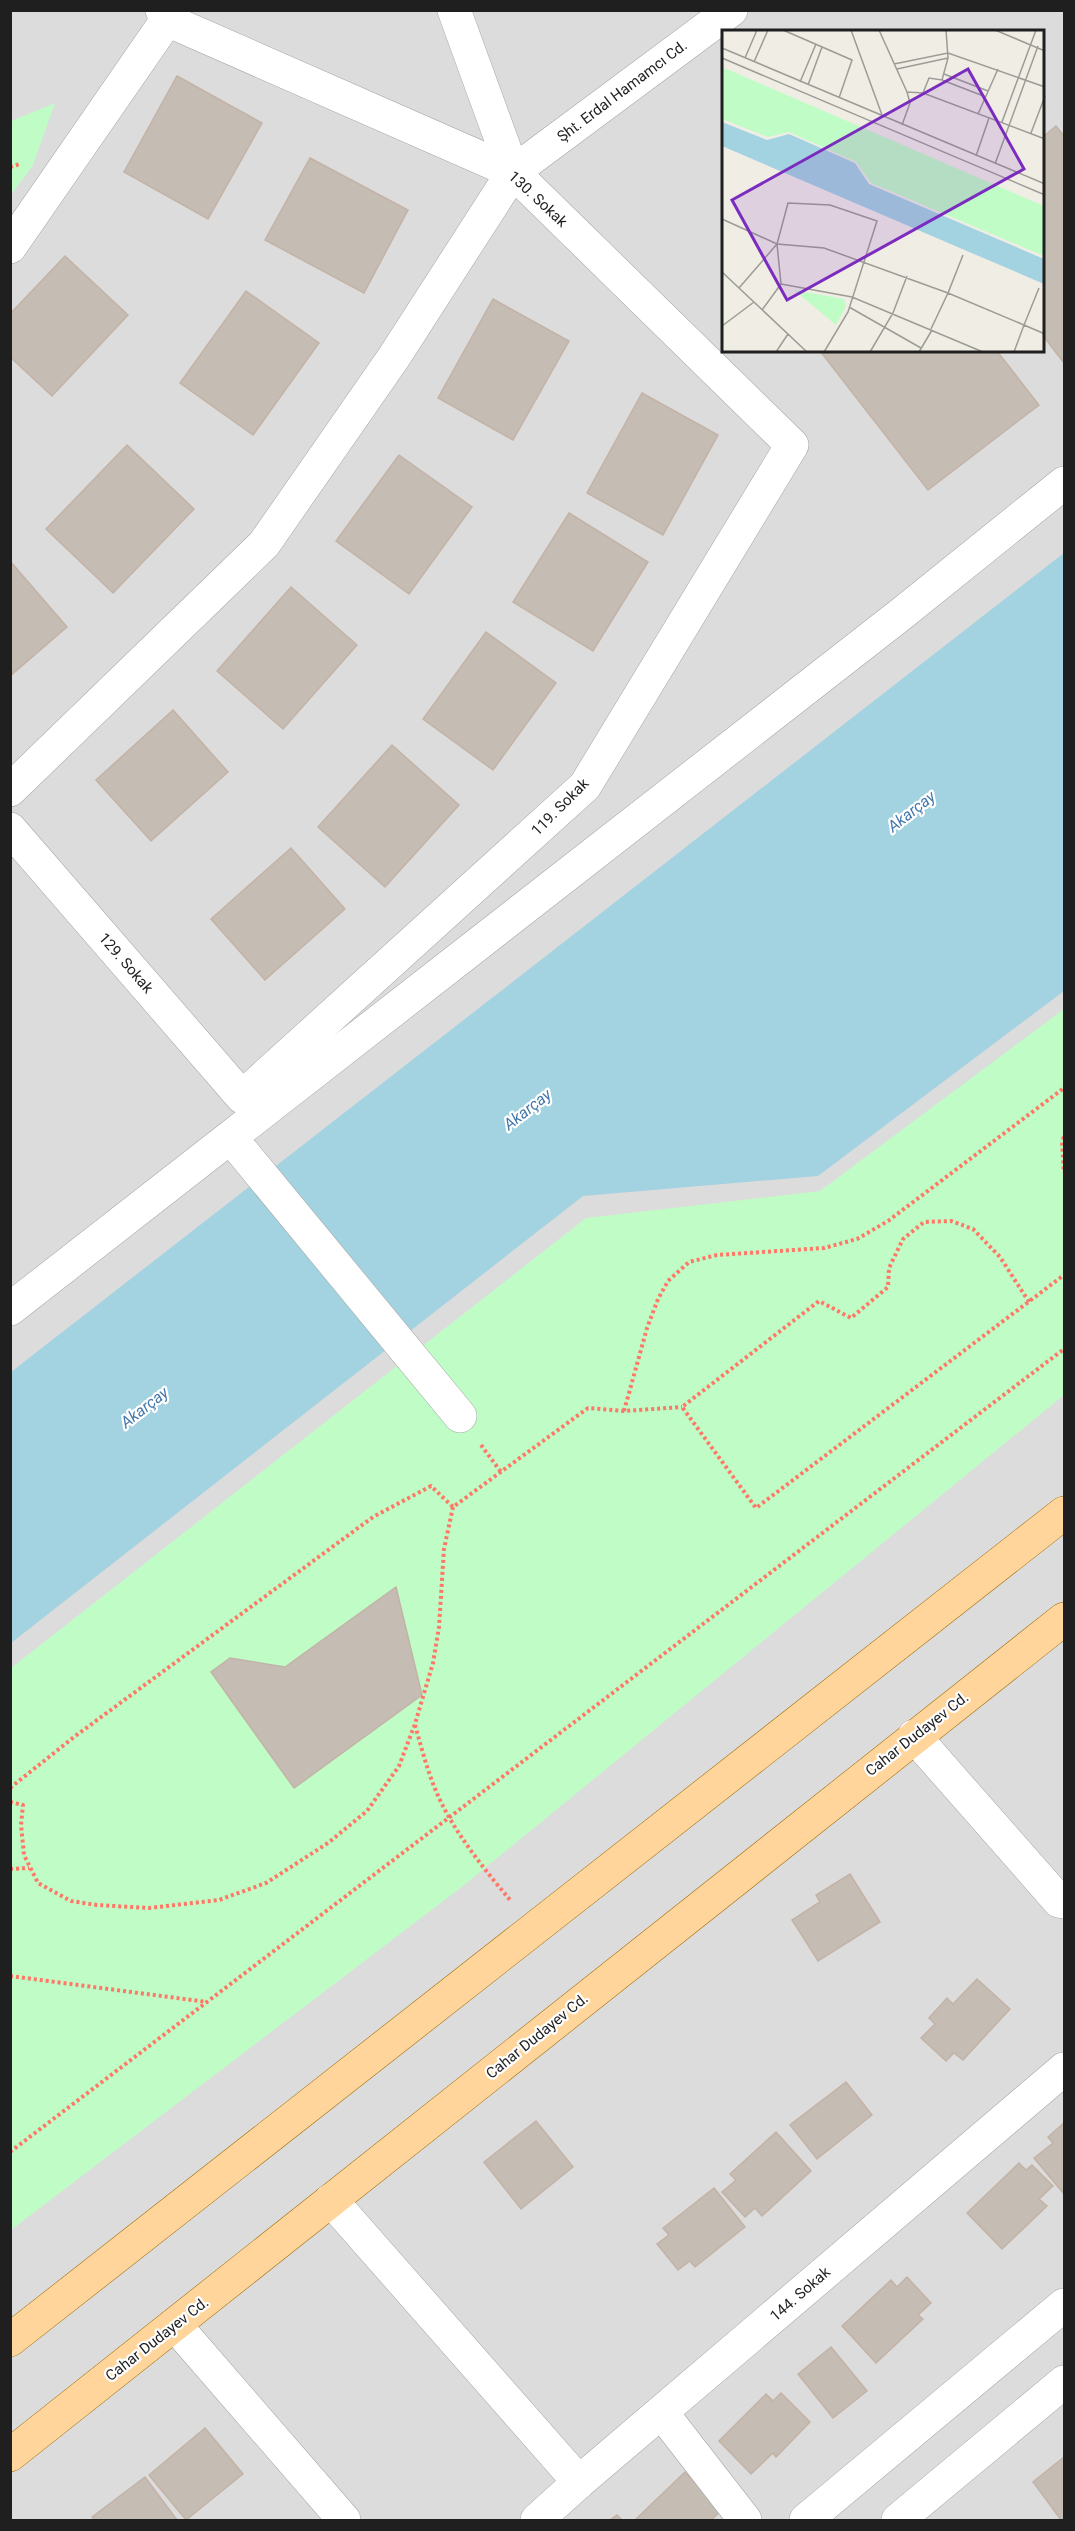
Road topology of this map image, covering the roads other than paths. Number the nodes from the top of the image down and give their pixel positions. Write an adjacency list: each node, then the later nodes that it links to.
1 (454, 10): 4 (street)
2 (731, 10): 4 (street, Şht. Erdal Hamamcı Cd.)
3 (165, 15): 4 (street, 130. Sokak); 5 (street)
4 (513, 172): 6 (street, 130. Sokak); 8 (street)
5 (10, 247)
6 (792, 445): 10 (street, 119. Sokak)
7 (1065, 483): 11 (street)
8 (10, 790)
9 (10, 829): 10 (street, 129. Sokak)
10 (242, 1097)
11 (231, 1138): 12 (street); 13 (street)
12 (10, 1309)
13 (460, 1416)
14 (1065, 1513): 22 (main road)
15 (1065, 1618): 16 (main road, Cahar Dudayev Cd.)
16 (914, 1736): 17 (street); 19 (main road, Cahar Dudayev Cd.)
17 (1065, 1902)
18 (1065, 2069): 24 (street, 144. Sokak)
19 (331, 2200): 21 (main road, Cahar Dudayev Cd.); 26 (street)
20 (1065, 2306): 30 (street)
21 (175, 2325): 25 (main road, Cahar Dudayev Cd.); 27 (street)
22 (10, 2340)
23 (1065, 2382): 31 (street)
24 (662, 2413): 26 (street, 144. Sokak); 29 (street)
25 (10, 2455)
26 (579, 2482): 28 (street, 144. Sokak)
27 (344, 2520)
28 (537, 2520)
29 (745, 2520)
30 (806, 2520)
31 (898, 2520)

